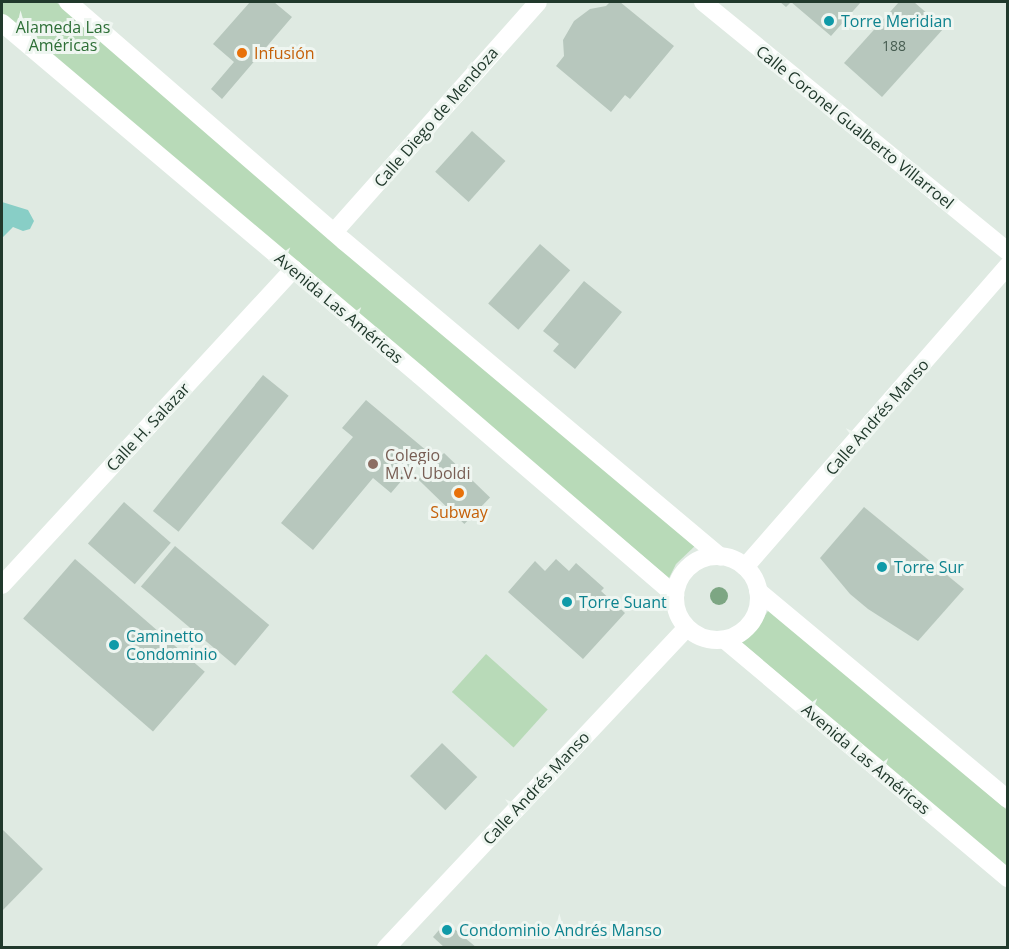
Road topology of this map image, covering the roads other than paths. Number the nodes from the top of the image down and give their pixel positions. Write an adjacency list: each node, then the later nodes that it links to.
1 (68, 2): 5 (street)
2 (538, 2): 5 (street, Calle Diego de Mendoza)
3 (703, 2): 6 (street, Calle Coronel Gualberto Villarroel)
4 (2, 23): 8 (street, Avenida Las Américas)
5 (334, 232): 9 (street)
6 (1008, 252)
7 (1008, 266): 10 (street, Calle Andrés Manso)
8 (294, 269): 11 (street, Calle H. Salazar); 13 (street, Avenida Las Américas)
9 (720, 556): 10 (street); 13 (street)
10 (745, 567): 12 (street)
11 (2, 585)
12 (758, 591): 15 (street); 16 (street)
13 (675, 595): 14 (street)
14 (686, 628): 15 (street); 18 (street, Calle Andrés Manso)
15 (725, 640): 17 (street, Avenida Las Américas)
16 (1008, 799)
17 (1008, 878)
18 (386, 948)

